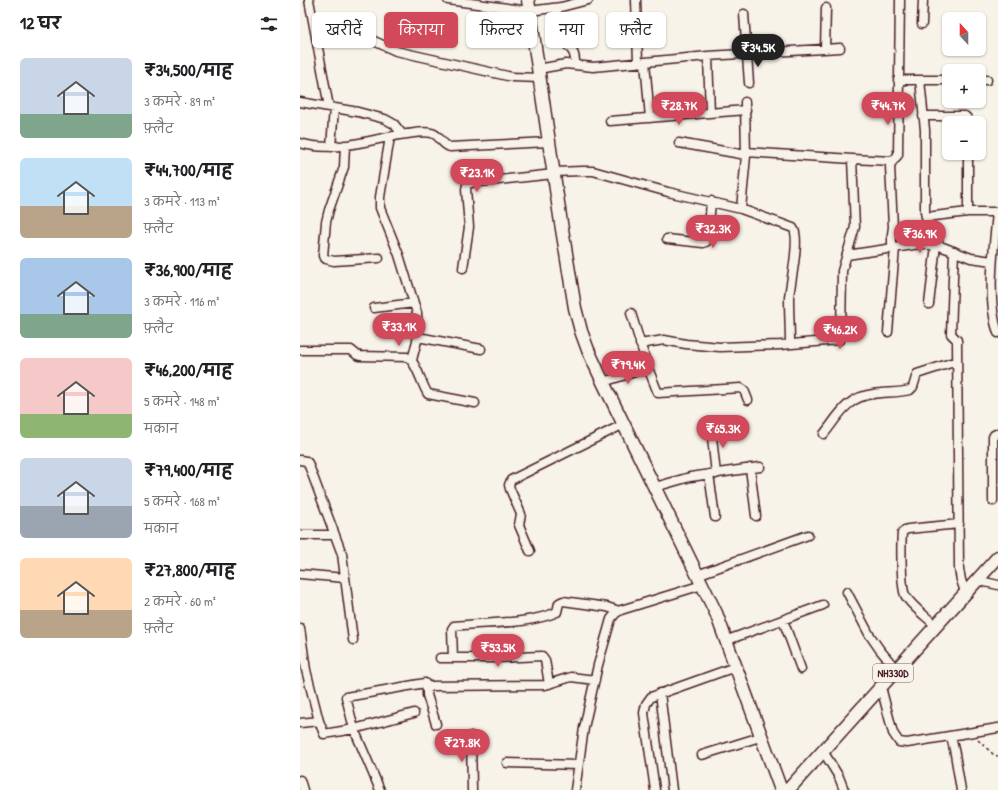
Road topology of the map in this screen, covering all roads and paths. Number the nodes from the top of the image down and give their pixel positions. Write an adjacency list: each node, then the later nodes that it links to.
1 (309, 0): 25 (street)
2 (448, 0): 7 (street)
3 (588, 0): 8 (street)
4 (636, 0): 17 (street)
5 (900, 0): 20 (street)
6 (923, 0): 11 (street)
7 (528, 5): 8 (street); 19 (highway)
8 (557, 8): 18 (street)
9 (826, 8): 14 (street)
10 (744, 14): 15 (street)
11 (922, 24)
12 (376, 42): 19 (street)
13 (840, 48): 14 (street)
14 (825, 49): 15 (street)
15 (746, 54): 16 (street); 23 (street)
16 (708, 56): 17 (street); 26 (street)
17 (642, 62): 18 (street); 29 (street)
18 (575, 64): 19 (street)
19 (539, 74): 33 (highway)
20 (898, 80): 21 (street); 41 (street)
21 (920, 80): 22 (street); 27 (street)
22 (942, 80)
23 (749, 83)
24 (300, 102): 25 (street)
25 (332, 107): 31 (street); 37 (street)
26 (710, 113): 29 (street); 38 (street)
27 (923, 116): 28 (street); 47 (street)
28 (942, 116)
29 (650, 118): 30 (street)
30 (610, 121)
31 (402, 134): 32 (street); 33 (street)
32 (390, 137): 36 (street); 57 (street)
33 (549, 142): 42 (highway)
34 (300, 143): 37 (street)
35 (679, 143): 38 (street)
36 (346, 145): 37 (street); 53 (street)
37 (331, 147)
38 (746, 154): 39 (street); 44 (street)
39 (852, 160): 41 (street); 52 (street)
40 (968, 160): 45 (street)
41 (893, 161): 50 (street)
42 (554, 173): 43 (street); 55 (street); 71 (highway)
43 (711, 201): 44 (street); 48 (street)
44 (741, 209): 65 (street)
45 (968, 212): 46 (street); 47 (street)
46 (998, 212): 54 (street)
47 (926, 218): 49 (street)
48 (667, 239)
49 (938, 246): 50 (street); 51 (street); 58 (street)
50 (893, 248): 52 (street); 61 (street)
51 (954, 251): 54 (street); 69 (street)
52 (847, 255): 65 (street)
53 (379, 258)
54 (992, 261): 56 (street)
55 (463, 268)
56 (995, 283): 62 (street)
57 (414, 303): 59 (street); 63 (street)
58 (929, 304)
59 (374, 308)
60 (631, 313): 64 (street)
61 (888, 332)
62 (998, 333)
63 (418, 337): 66 (street); 68 (street)
64 (640, 344): 65 (street); 70 (street)
65 (790, 344)
66 (480, 349)
67 (300, 350): 68 (street)
68 (412, 360): 73 (street)
69 (957, 361): 77 (street); 86 (street)
70 (648, 368): 71 (street); 72 (street)
71 (603, 382): 74 (highway)
72 (748, 400)
73 (476, 403)
74 (624, 424): 82 (highway); 90 (street)
75 (711, 428): 81 (street)
76 (998, 433): 83 (street)
77 (824, 434)
78 (300, 460): 88 (street)
79 (760, 467): 80 (street)
80 (750, 468): 81 (street); 84 (street)
81 (713, 474): 82 (street); 85 (street)
82 (655, 487): 94 (highway)
83 (994, 501)
84 (756, 516)
85 (715, 517)
86 (959, 524): 98 (street); 102 (street)
87 (300, 535): 88 (street)
88 (335, 535): 93 (street)
89 (808, 535): 94 (street)
90 (530, 552)
91 (998, 557): 95 (highway, NH330D)
92 (300, 574): 93 (street)
93 (345, 578): 104 (street)
94 (700, 580): 100 (street); 105 (highway)
95 (976, 580): 96 (street); 98 (highway, NH330D)
96 (998, 585)
97 (847, 592): 110 (street)
98 (965, 592): 102 (highway, NH330D)
99 (823, 605): 101 (street)
100 (619, 611): 107 (street); 111 (street)
101 (783, 620): 105 (street); 109 (street)
102 (936, 626): 110 (highway, NH330D)
103 (300, 628): 117 (street)
104 (353, 640)
105 (725, 641): 108 (highway)
106 (440, 658): 107 (street)
107 (454, 658): 112 (street)
108 (735, 667): 115 (street); 125 (highway)
109 (801, 669)
110 (896, 669): 113 (highway, NH330D)
111 (595, 680): 112 (street); 130 (street)
112 (549, 684): 114 (street)
113 (881, 688): 124 (street); 126 (highway, NH330D)
114 (427, 689): 119 (street); 120 (street)
115 (660, 693): 136 (street); 137 (street)
116 (414, 713): 120 (street)
117 (319, 721): 118 (street); 120 (street)
118 (300, 723)
119 (436, 724)
120 (354, 728): 133 (street)
121 (998, 728): 122 (street)
122 (969, 732): 124 (street); 128 (path)
123 (472, 736): 134 (street)
124 (951, 736): 141 (street)
125 (760, 737): 127 (street); 138 (highway)
126 (823, 751): 139 (highway, NH330D); 140 (street)
127 (702, 755)
128 (998, 756)
129 (507, 763): 130 (street)
130 (578, 765): 135 (street)
131 (300, 780): 132 (street)
132 (302, 790)
133 (380, 790)
134 (472, 790)
135 (575, 790)
136 (655, 790)
137 (672, 790)
138 (781, 790)
139 (788, 790)
140 (844, 790)
141 (961, 790)

